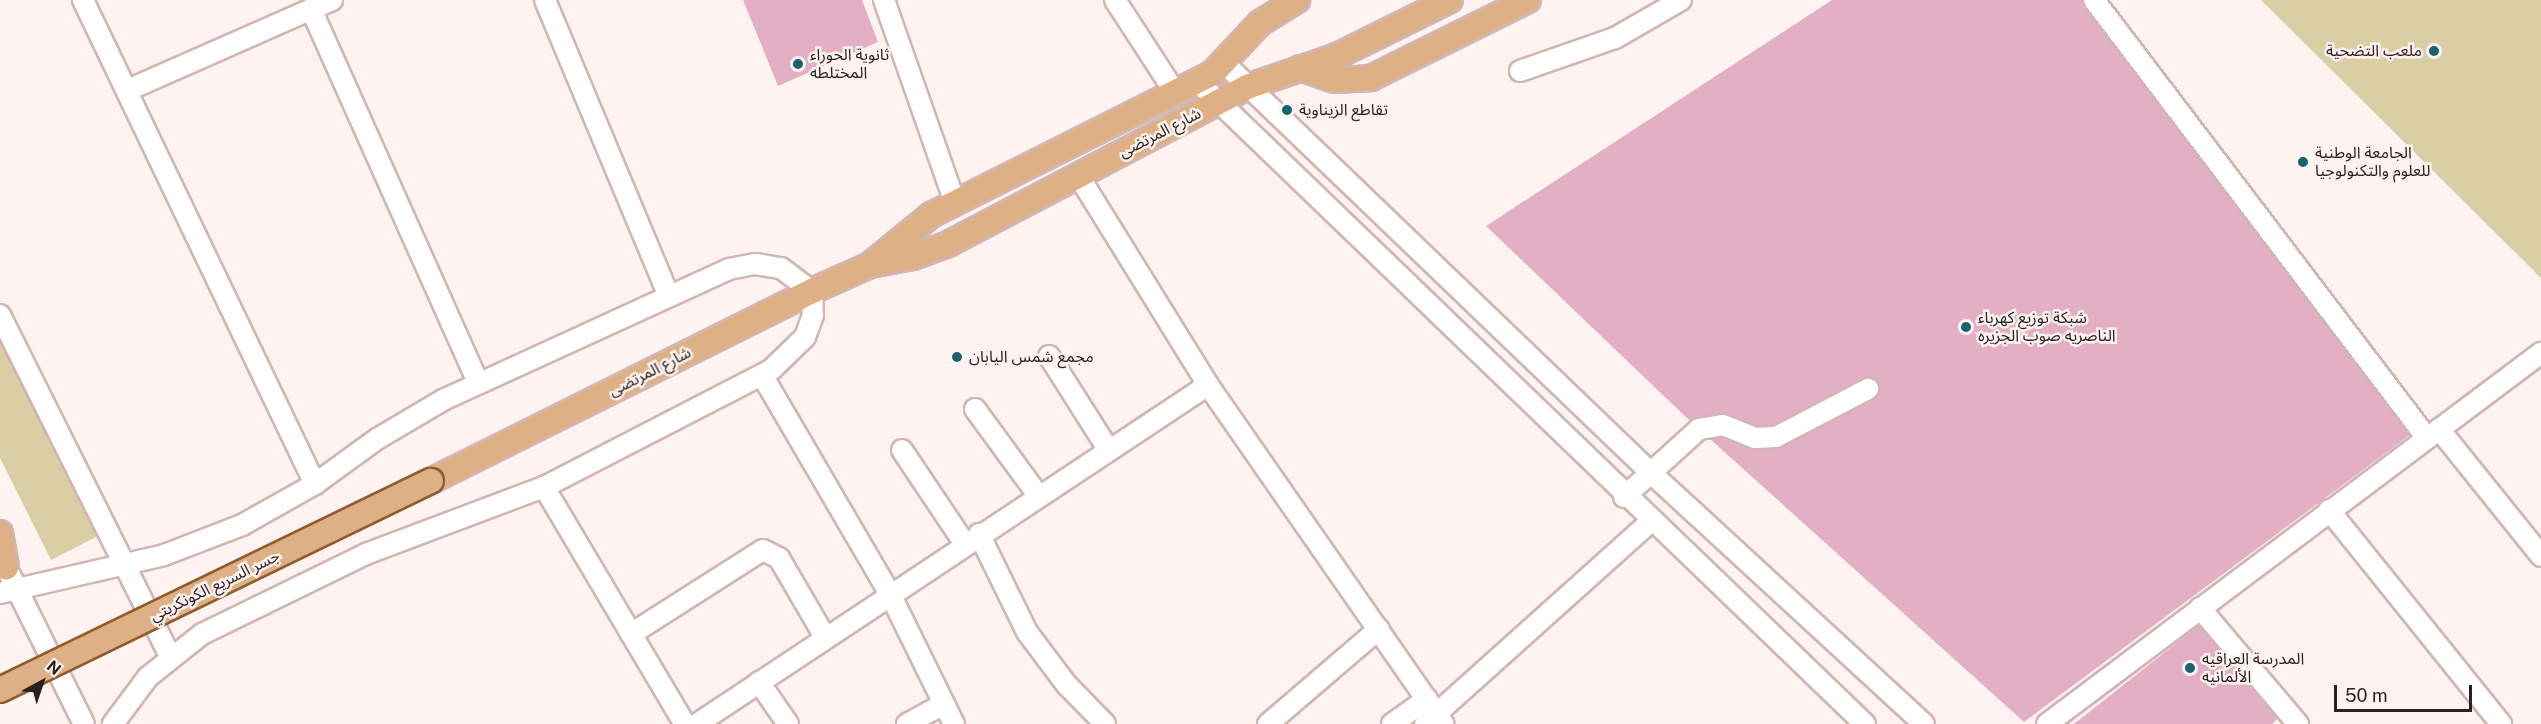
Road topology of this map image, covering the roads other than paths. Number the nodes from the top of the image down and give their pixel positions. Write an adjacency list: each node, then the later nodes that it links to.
1 (83, 0): 17 (street)
2 (332, 0): 11 (street)
3 (545, 0): 24 (street)
4 (884, 0): 21 (street)
5 (1115, 0): 18 (street)
6 (1297, 0): 12 (main road, شارع المرتضى)
7 (1450, 0): 13 (main road, شارع المرتضى)
8 (1528, 0): 13 (main road)
9 (1680, 0): 14 (street)
10 (2094, 0): 33 (street)
11 (311, 9): 17 (street); 29 (street)
12 (1225, 64): 15 (main road, شارع المرتضى); 16 (street)
13 (1300, 68): 16 (main road, شارع المرتضى)
14 (1521, 71)
15 (1198, 82): 18 (main road, شارع المرتضى); 19 (street)
16 (1247, 87): 19 (main road, شارع المرتضى); 36 (street)
17 (128, 90): 38 (street)
18 (1176, 94): 21 (main road, شارع المرتضى)
19 (1219, 102): 20 (main road, شارع المرتضى); 41 (street)
20 (1078, 175): 22 (main road, شارع المرتضى); 30 (street)
21 (956, 203): 22 (main road, شارع المرتضى)
22 (870, 265): 23 (main road, شارع المرتضى)
23 (812, 291): 24 (street); 28 (street); 37 (main road, شارع المرتضى)
24 (669, 296): 29 (street)
25 (0, 315): 47 (street)
26 (2541, 353): 33 (street)
27 (1049, 356): 34 (street)
28 (762, 375): 39 (street); 49 (street)
29 (478, 383): 38 (street)
30 (1208, 384): 34 (street); 51 (street)
31 (1868, 389): 36 (street)
32 (975, 409): 40 (street)
33 (2433, 434): 42 (street); 46 (street)
34 (1108, 449): 40 (street)
35 (902, 450): 45 (street)
36 (1650, 472): 41 (street); 70 (street)
37 (431, 481): 56 (main road, جسر السريع الكونكريتي, bridge)
38 (315, 484): 47 (street)
39 (544, 487): 52 (street); 54 (street)
40 (1038, 495): 45 (street)
41 (1624, 497): 43 (street)
42 (2329, 510): 50 (street); 73 (street)
43 (1650, 522): 58 (street); 69 (street)
44 (0, 533): 48 (main road)
45 (972, 539): 49 (street); 66 (street)
46 (2541, 556)
47 (124, 566): 48 (street); 54 (street)
48 (5, 577): 59 (street)
49 (890, 594): 53 (street); 57 (street)
50 (2200, 608): 71 (street); 72 (street)
51 (1379, 629): 58 (street); 67 (street)
52 (631, 634): 53 (street); 61 (street)
53 (825, 637): 55 (street)
54 (170, 656): 60 (street)
55 (759, 682): 62 (street); 63 (street)
56 (0, 690)
57 (944, 704): 64 (street); 65 (street)
58 (1433, 715): 68 (street)
59 (84, 724)
60 (113, 724)
61 (685, 724)
62 (697, 724)
63 (788, 724)
64 (907, 724)
65 (954, 724)
66 (1105, 724)
67 (1268, 724)
68 (1392, 724)
69 (1864, 724)
70 (1924, 724)
71 (2047, 724)
72 (2298, 724)
73 (2501, 724)

